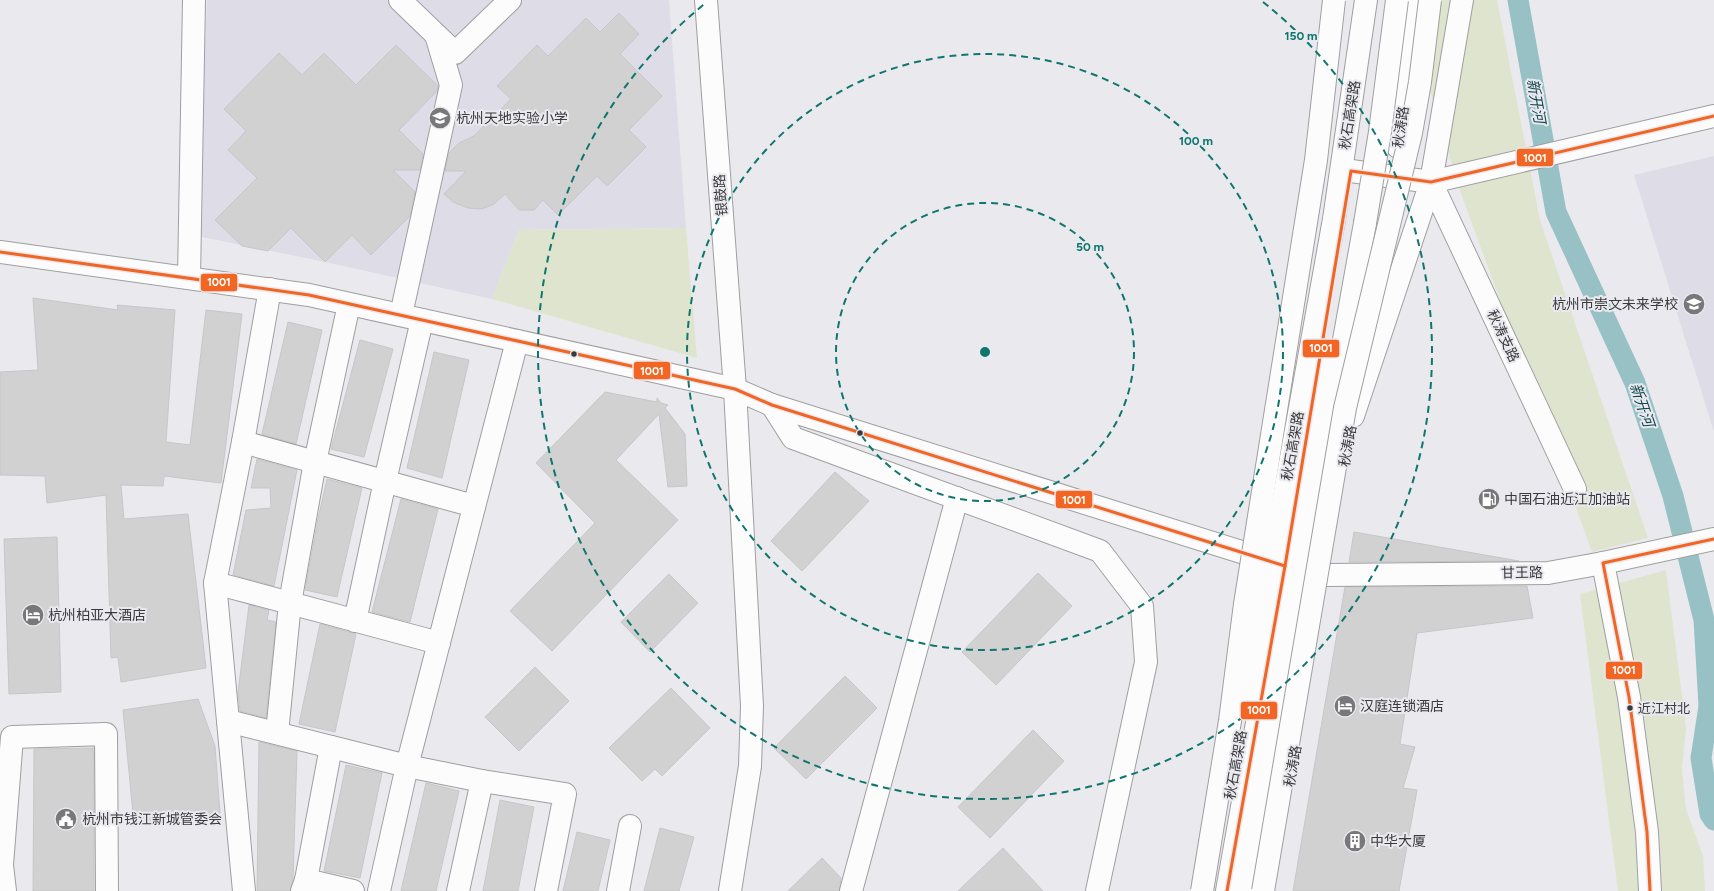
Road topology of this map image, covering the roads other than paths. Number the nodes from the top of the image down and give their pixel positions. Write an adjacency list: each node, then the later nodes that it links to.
1 (194, 0): 18 (main road)
2 (400, 0): 12 (main road)
3 (510, 0): 12 (main road)
4 (706, 0): 24 (main road, 银鼓路)
5 (1334, 0): 60 (main road, bridge)
6 (1366, 0): 61 (main road, 秋石高架路, bridge)
7 (1371, 0): 14 (main road)
8 (1397, 0): 63 (main road, bridge)
9 (1417, 0): 15 (main road, 秋涛路)
10 (1430, 0): 64 (main road, bridge)
11 (1462, 0): 16 (main road)
12 (436, 35): 21 (main road)
13 (1714, 116): 16 (main road)
14 (1351, 171): 15 (main road); 35 (main road)
15 (1393, 176): 16 (main road); 26 (main road, 秋涛路)
16 (1431, 182): 26 (main road); 30 (main road, 秋涛支路)
17 (0, 252): 18 (main road)
18 (189, 278): 19 (main road)
19 (270, 289): 20 (main road); 27 (main road)
20 (349, 304): 21 (main road); 28 (main road)
21 (401, 315): 22 (main road)
22 (422, 320): 23 (main road); 29 (main road)
23 (517, 341): 24 (main road); 32 (main road)
24 (735, 389): 25 (main road); 57 (main road, 银鼓路)
25 (772, 405): 31 (main road); 35 (main road)
26 (1353, 416): 36 (main road, 秋涛路)
27 (243, 442): 28 (main road); 37 (main road)
28 (315, 462): 29 (main road); 38 (main road)
29 (384, 481): 32 (main road); 39 (main road)
30 (1575, 490)
31 (957, 498): 58 (main road); 59 (main road)
32 (474, 506): 40 (main road)
33 (1711, 540): 34 (main road, 甘王路)
34 (1603, 563): 36 (main road, 甘王路); 66 (main road)
35 (1285, 566): 62 (main road)
36 (1326, 575): 65 (main road, 秋涛路)
37 (215, 583): 38 (main road); 41 (main road)
38 (290, 603): 39 (main road); 42 (main road)
39 (355, 621): 40 (main road)
40 (439, 643): 44 (main road)
41 (228, 721): 42 (main road); 51 (main road)
42 (276, 733): 43 (main road)
43 (331, 747): 44 (main road); 48 (main road)
44 (407, 766): 45 (main road); 53 (main road)
45 (482, 781): 54 (main road); 55 (main road)
46 (630, 826): 56 (main road)
47 (1, 866): 49 (main road); 50 (main road)
48 (304, 885): 52 (main road)
49 (5, 891)
50 (107, 891)
51 (244, 891)
52 (353, 891)
53 (379, 891)
54 (458, 891)
55 (546, 891)
56 (618, 891)
57 (730, 891)
58 (851, 891)
59 (1097, 891)
60 (1202, 891)
61 (1214, 891)
62 (1227, 891)
63 (1245, 891)
64 (1263, 891)
65 (1270, 891)
66 (1650, 891)

